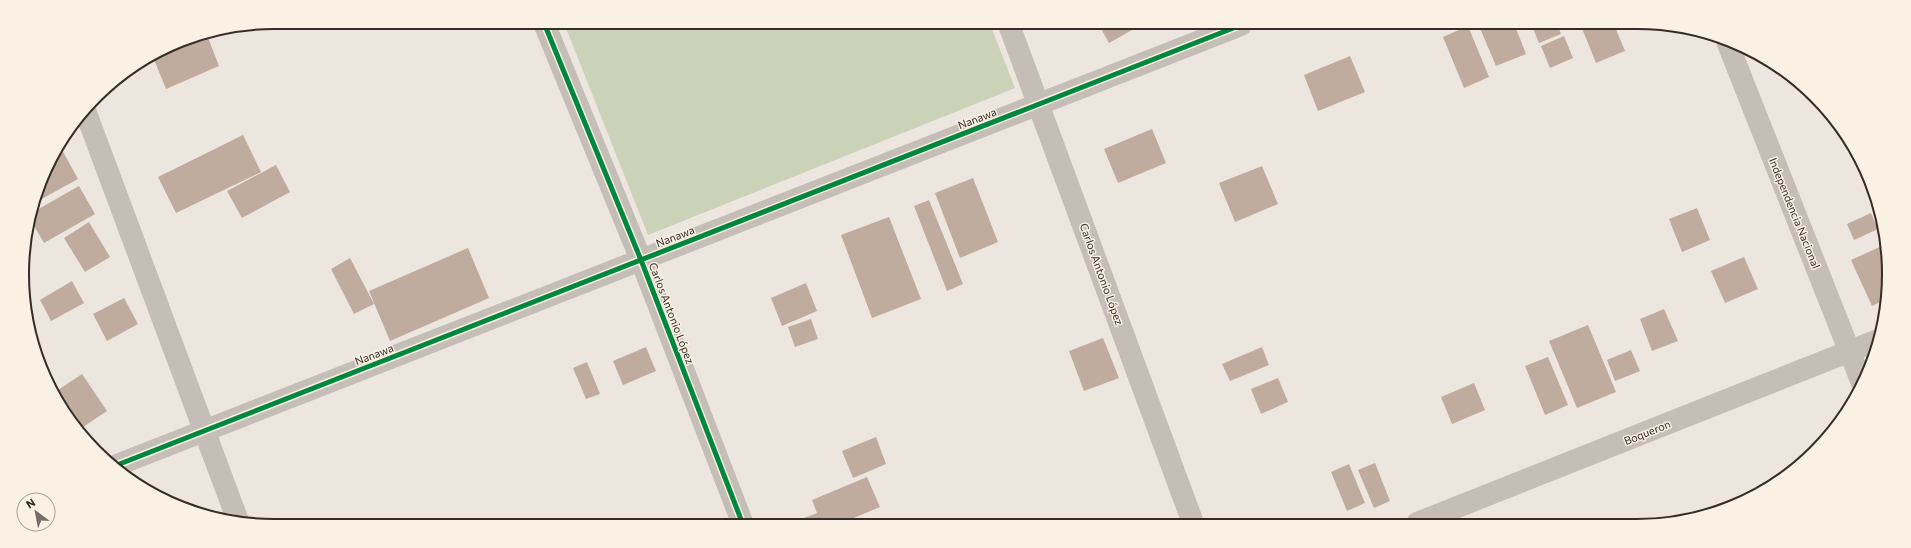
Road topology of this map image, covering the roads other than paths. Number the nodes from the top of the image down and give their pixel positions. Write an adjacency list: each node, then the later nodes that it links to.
1 (546, 29): 7 (street, Carlos Antonio López)
2 (1011, 29): 5 (street, Carlos Antonio López)
3 (1231, 29): 5 (street, Nanawa)
4 (1729, 47): 9 (street, Independencia Nacional)
5 (1040, 104): 7 (street, Nanawa); 15 (street, Carlos Antonio López)
6 (87, 116): 11 (street)
7 (641, 260): 11 (street, Nanawa); 14 (street, Carlos Antonio López)
8 (1872, 342): 9 (street, Boqueron)
9 (1850, 352): 10 (street, Independencia Nacional); 16 (street, Boqueron)
10 (1860, 376)
11 (203, 432): 12 (street, Nanawa); 13 (street)
12 (120, 464)
13 (236, 516)
14 (741, 519)
15 (1192, 519)
16 (1427, 519)

